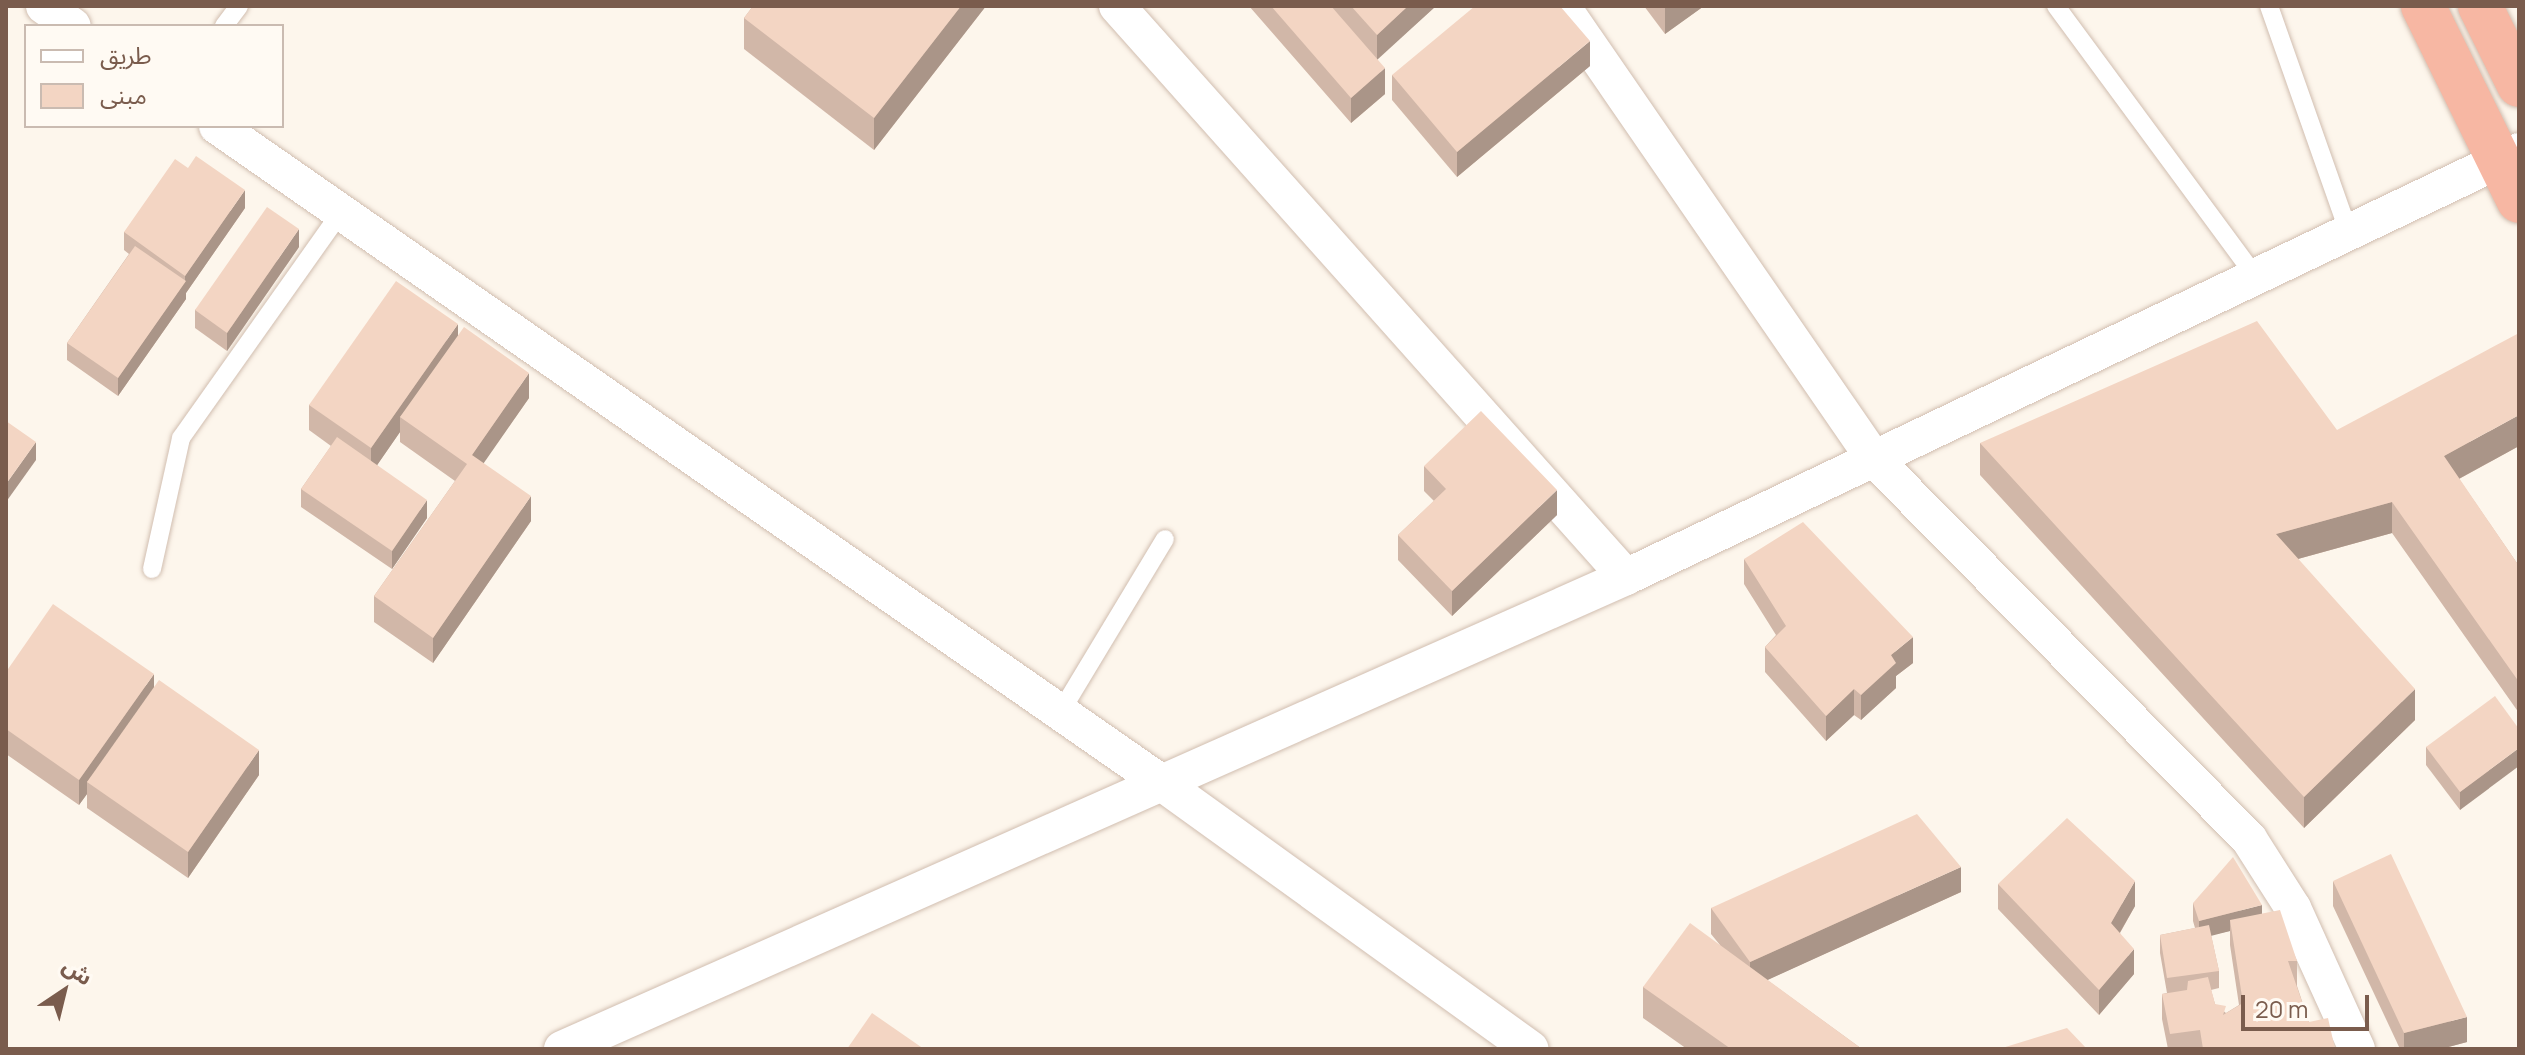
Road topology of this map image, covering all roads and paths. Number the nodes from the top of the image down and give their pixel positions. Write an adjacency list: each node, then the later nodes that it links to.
1 (44, 6): 9 (street)
2 (239, 6): 10 (lane)
3 (1117, 6): 21 (street)
4 (1562, 6): 18 (street)
5 (2056, 6): 17 (lane)
6 (2269, 6): 16 (lane)
7 (2423, 6): 13 (highway)
8 (2480, 6): 11 (highway)
9 (70, 24)
10 (226, 24)
11 (2519, 85)
12 (220, 128): 15 (street)
13 (2509, 156): 14 (highway); 16 (street)
14 (2519, 201)
15 (341, 212): 20 (lane); 22 (street)
16 (2349, 233): 17 (street)
17 (2256, 277): 18 (street)
18 (1874, 459): 21 (street); 26 (street)
19 (1165, 539): 22 (lane)
20 (152, 569)
21 (1626, 577): 23 (street)
22 (1060, 713): 23 (street)
23 (1159, 781): 24 (street); 25 (street)
24 (562, 1049)
25 (1530, 1049)
26 (2357, 1049)

